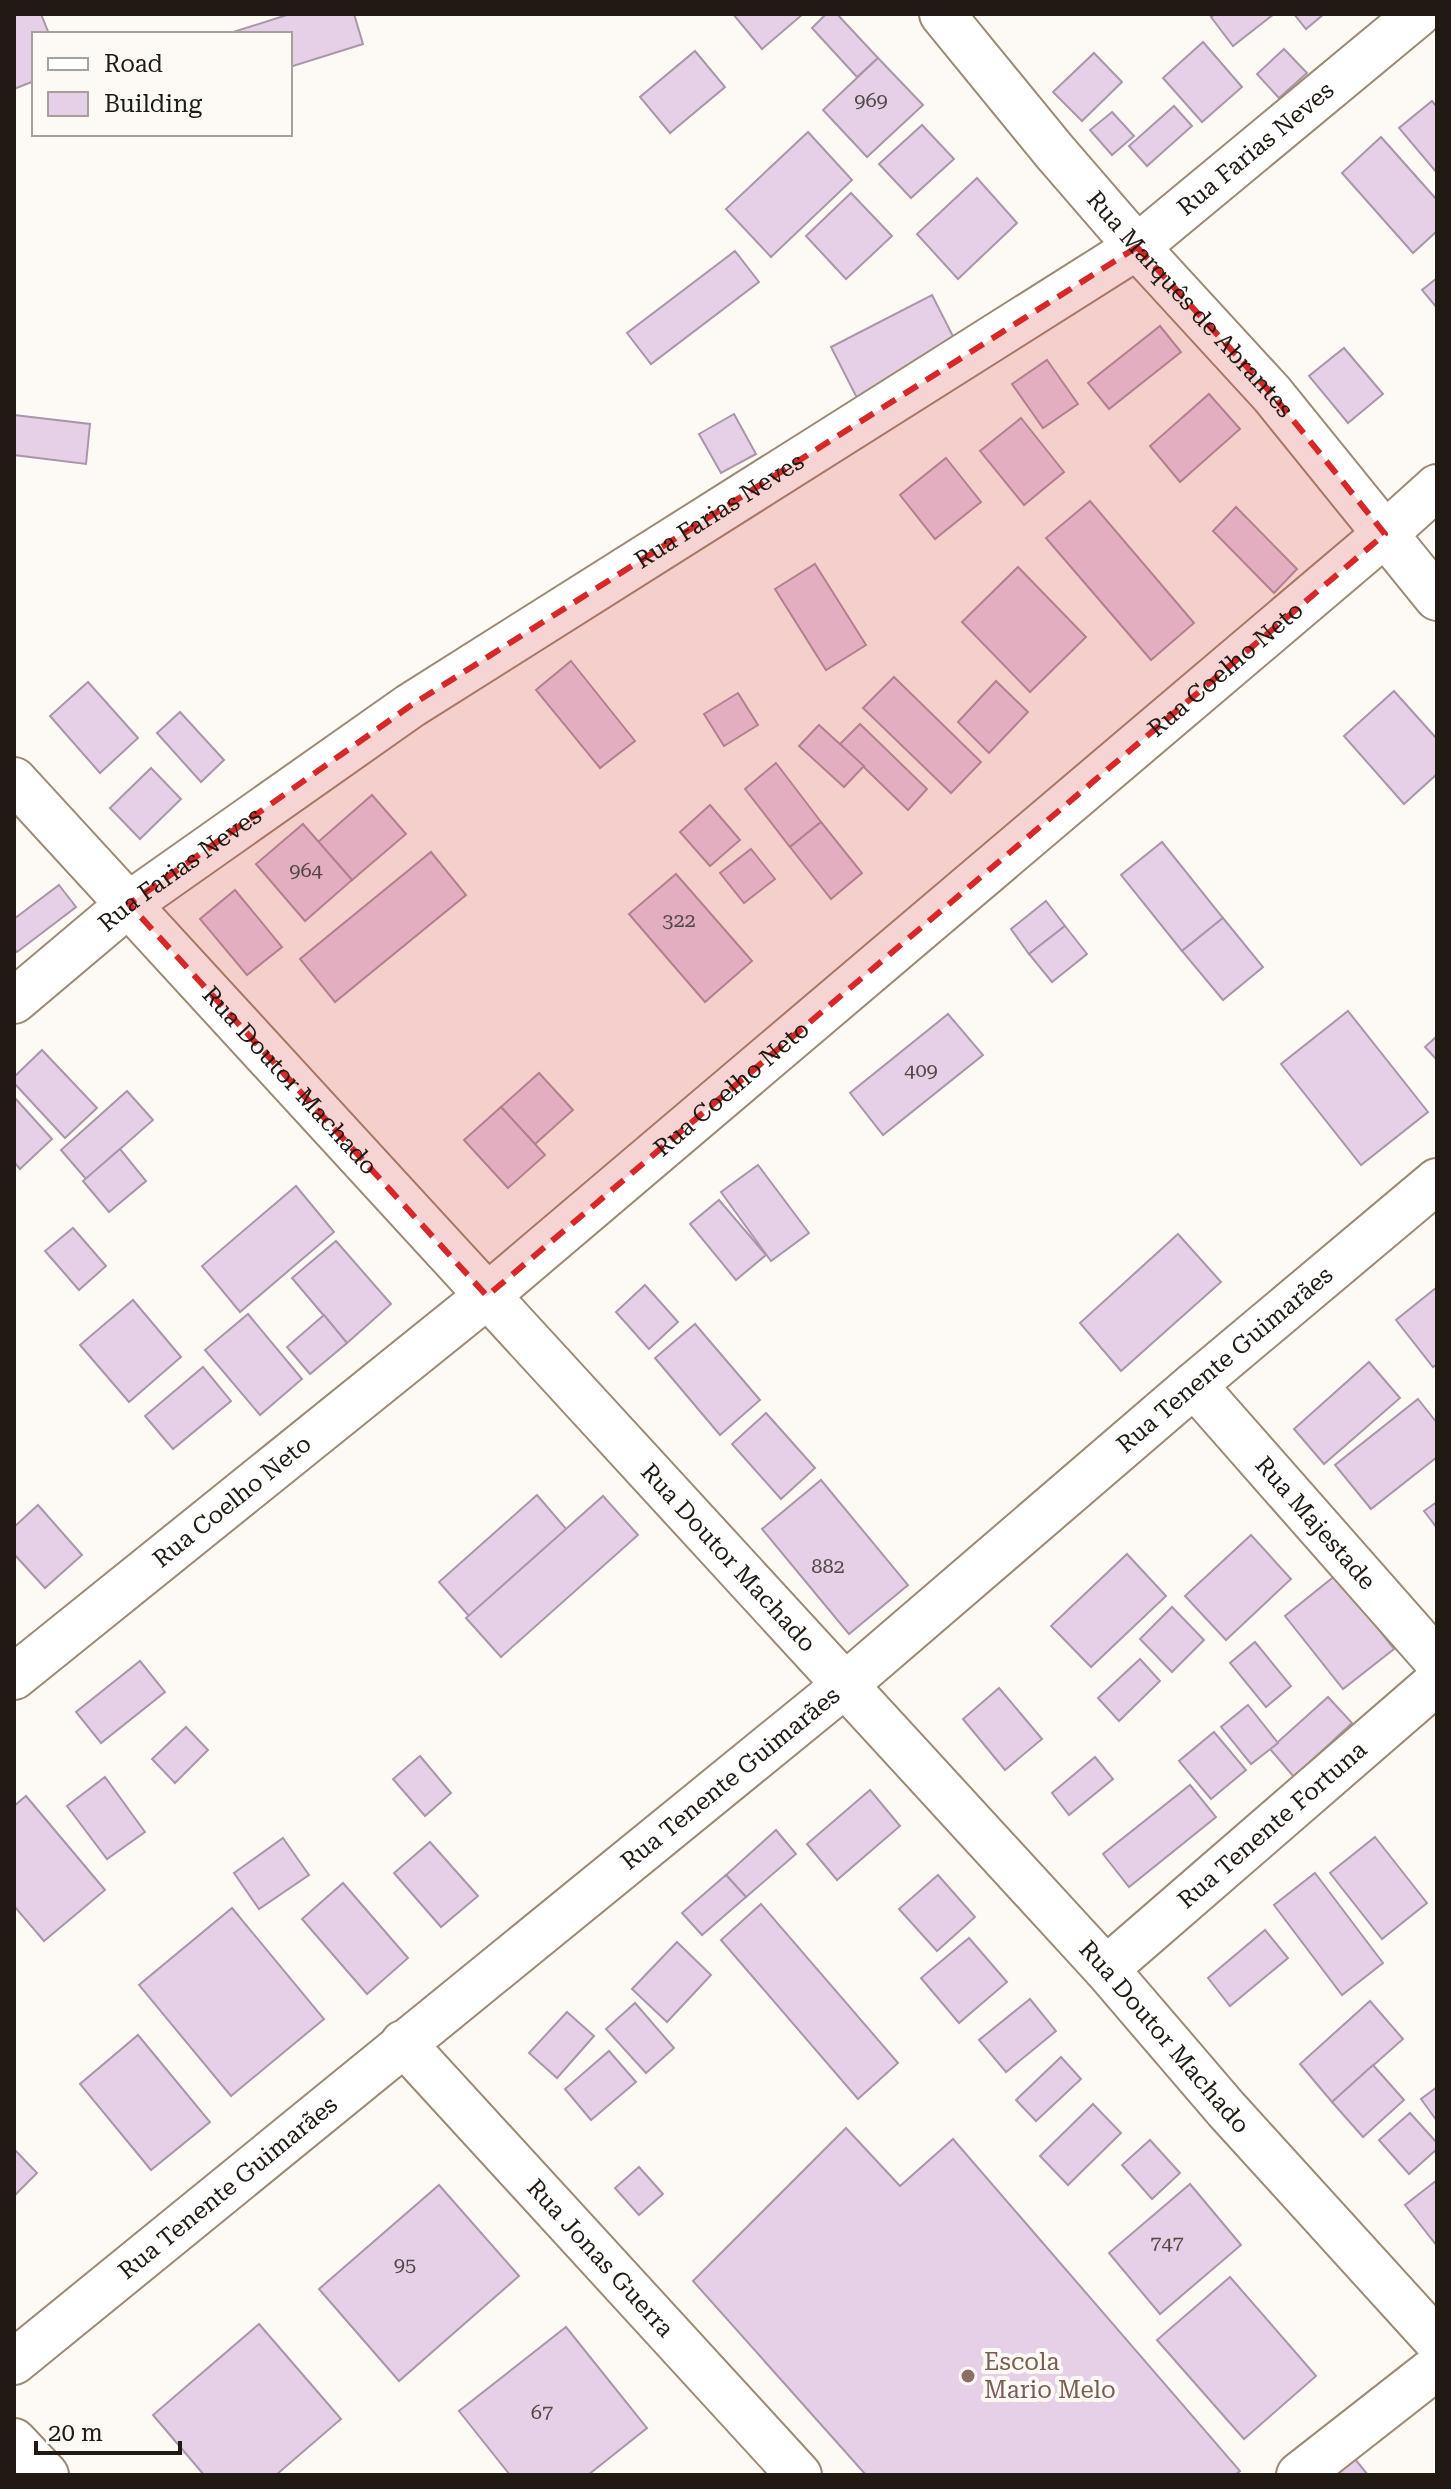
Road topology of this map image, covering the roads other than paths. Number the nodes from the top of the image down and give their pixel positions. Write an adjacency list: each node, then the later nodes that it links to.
1 (942, 14): 3 (street, Rua Marquês de Abrantes)
2 (1418, 14): 3 (street, Rua Farias Neves)
3 (1137, 247): 5 (street, Rua Marquês de Abrantes); 8 (street, Rua Farias Neves)
4 (1437, 487): 5 (street, Rua Coelho Neto)
5 (1385, 534): 6 (street, Rua Marquês de Abrantes); 11 (street, Rua Coelho Neto)
6 (1437, 598)
7 (14, 780): 8 (street, Rua Doutor Machado)
8 (129, 904): 9 (street, Rua Farias Neves); 11 (street, Rua Doutor Machado)
9 (14, 1001)
10 (1437, 1181): 12 (street, Rua Tenente Guimarães)
11 (487, 1296): 14 (street, Rua Coelho Neto); 16 (street, Rua Doutor Machado)
12 (1194, 1385): 13 (street, Rua Majestade); 16 (street, Rua Tenente Guimarães)
13 (1437, 1661)
14 (14, 1677)
15 (1437, 1682): 17 (street, Rua Tenente Fortuna)
16 (845, 1685): 17 (street, Rua Doutor Machado); 18 (street, Rua Tenente Guimarães)
17 (1106, 1969): 19 (street, Rua Doutor Machado)
18 (403, 2043): 20 (street, Rua Tenente Guimarães); 24 (street, Rua Jonas Guerra)
19 (1437, 2341)
20 (14, 2362)
21 (1437, 2367): 25 (street)
22 (14, 2441): 23 (street)
23 (46, 2475)
24 (799, 2475)
25 (1299, 2475)

